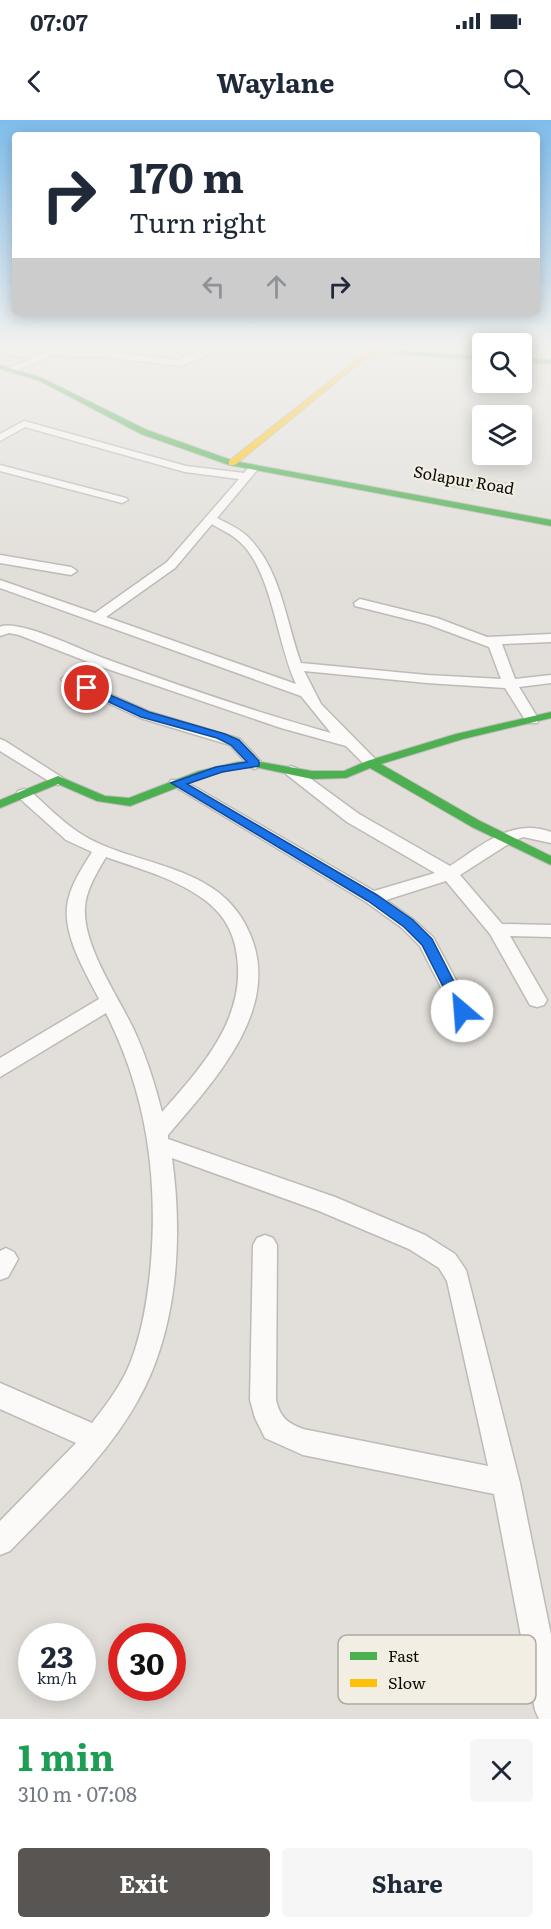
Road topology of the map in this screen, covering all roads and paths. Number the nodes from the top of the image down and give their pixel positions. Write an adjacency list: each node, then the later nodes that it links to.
1 (124, 422): 4 (street, Solapur Road)
2 (283, 422): 4 (street)
3 (0, 438): 6 (street)
4 (237, 459): 6 (street, Solapur Road); 8 (street, Solapur Road)
5 (0, 468): 7 (street)
6 (250, 472): 9 (street); 10 (street, Solapur Road)
7 (122, 500)
8 (551, 513)
9 (211, 519): 15 (street); 19 (street)
10 (551, 523)
11 (0, 559): 12 (street)
12 (71, 571)
13 (0, 584): 15 (street)
14 (360, 603): 18 (street)
15 (97, 618): 23 (street)
16 (0, 632): 26 (street)
17 (551, 638): 18 (street)
18 (486, 641): 22 (street)
19 (295, 666): 22 (street); 23 (street)
20 (68, 679): 29 (street)
21 (551, 679): 22 (street)
22 (510, 684): 25 (street)
23 (306, 693): 26 (street)
24 (551, 715): 25 (street)
25 (532, 720): 28 (street)
26 (351, 743): 28 (street)
27 (0, 744): 31 (street)
28 (371, 763): 30 (street); 36 (street)
29 (255, 764): 30 (street); 32 (street)
30 (291, 771): 39 (street)
31 (58, 780): 32 (street); 33 (street)
32 (177, 783): 40 (street)
33 (24, 794): 34 (street); 37 (street)
34 (0, 804)
35 (551, 838): 36 (street)
36 (504, 839): 38 (street); 39 (street)
37 (100, 850): 44 (street); 47 (street)
38 (551, 861)
39 (450, 874): 40 (street); 41 (street)
40 (372, 898): 45 (street)
41 (497, 930): 42 (street); 43 (street)
42 (551, 931)
43 (537, 1000)
44 (110, 1002): 46 (street); 47 (street)
45 (462, 1011)
46 (0, 1070)
47 (157, 1139): 50 (street); 51 (street)
48 (265, 1245): 51 (street)
49 (0, 1396): 50 (street)
50 (96, 1438): 52 (street)
51 (506, 1483): 53 (street)
52 (0, 1541)
53 (551, 1710)

